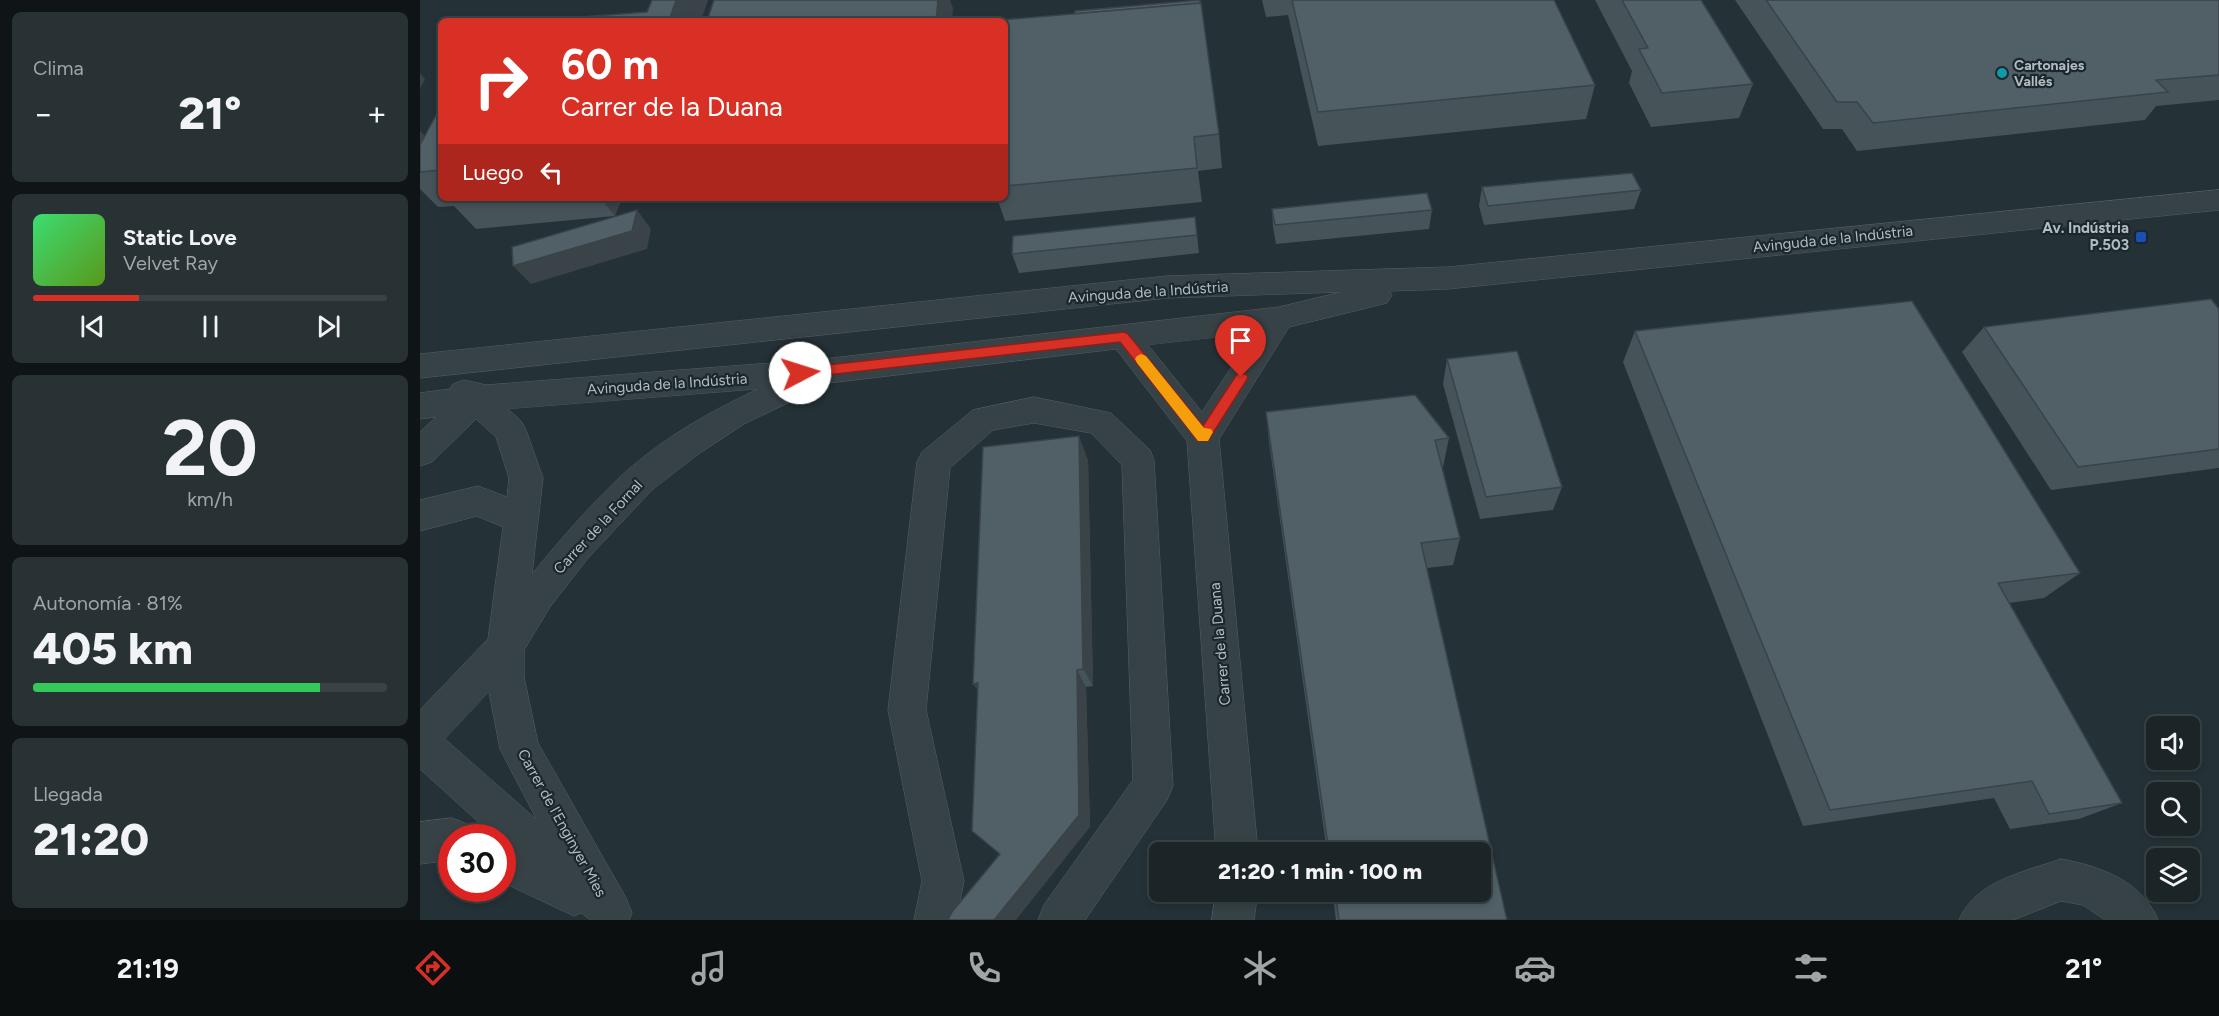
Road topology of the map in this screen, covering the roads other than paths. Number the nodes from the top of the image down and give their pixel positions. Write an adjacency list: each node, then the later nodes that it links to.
1 (2219, 200): 2 (street, Avinguda de la Indústria)
2 (1448, 278): 3 (street, Avinguda de la Indústria); 5 (street, Avinguda de la Indústria)
3 (1279, 318): 4 (street, Avinguda de la Indústria); 10 (street)
4 (1124, 337): 7 (street, Avinguda de la Indústria); 10 (street)
5 (558, 352): 6 (street, Avinguda de la Indústria); 8 (street)
6 (420, 368): 8 (street, Carrer de l'Enginyer Mies)
7 (823, 371): 8 (street, Avinguda de la Indústria); 14 (street, Carrer de la Fornal)
8 (475, 399): 9 (street, Avinguda de la Indústria); 11 (street); 13 (street, Carrer de l'Enginyer Mies)
9 (420, 406)
10 (1203, 437): 18 (street, Carrer de la Duana)
11 (420, 452)
12 (420, 516): 13 (street)
13 (520, 518): 14 (street, Carrer de l'Enginyer Mies)
14 (506, 647): 15 (street, Carrer de la Fornal); 22 (street, Carrer de l'Enginyer Mies)
15 (420, 738)
16 (420, 743): 22 (street, Carrer de l'Enginyer Mies)
17 (438, 841): 19 (street)
18 (1236, 842)
19 (420, 843)
20 (516, 867): 22 (street)
21 (1235, 902): 25 (street)
22 (615, 916)
23 (935, 920): 24 (street)
24 (1059, 920)
25 (1233, 920)
26 (1980, 920): 27 (street)
27 (2137, 920)

